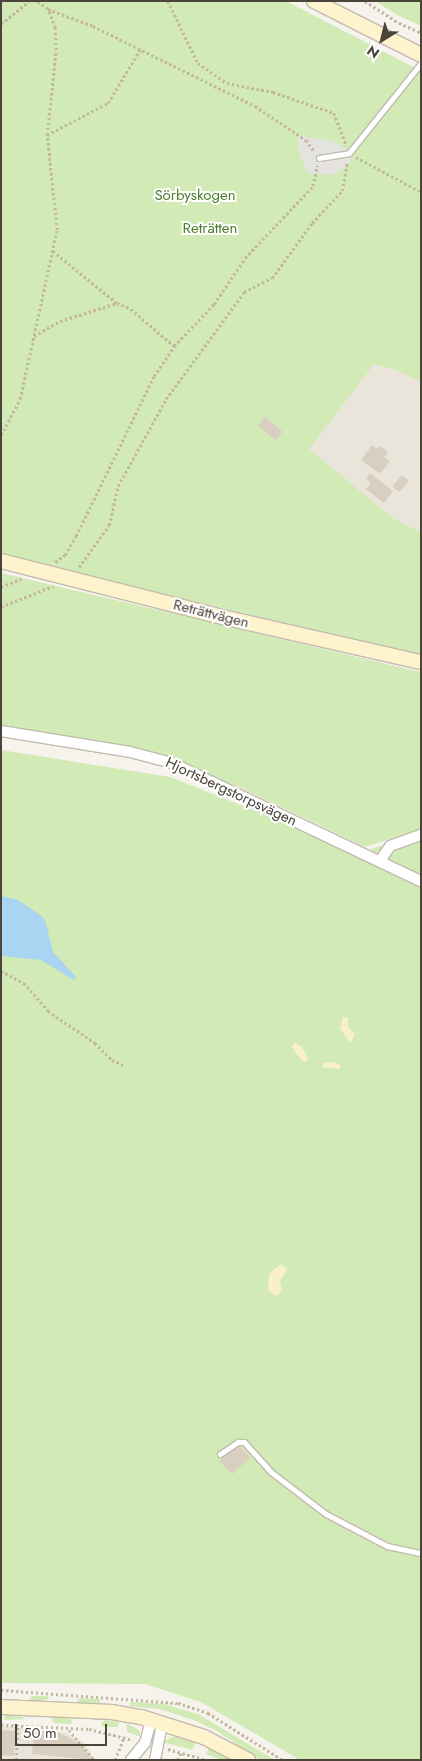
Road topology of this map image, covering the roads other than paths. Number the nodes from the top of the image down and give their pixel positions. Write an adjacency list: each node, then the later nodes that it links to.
1 (314, 1): 2 (street)
2 (421, 55)
3 (421, 63): 4 (lane)
4 (319, 158)
5 (1, 561): 6 (street, Reträttvägen)
6 (421, 662)
7 (1, 731): 9 (street, Hjortsbergstorpsvägen)
8 (421, 835): 9 (street)
9 (380, 862): 10 (street, Hjortsbergstorpsvägen)
10 (421, 881)
11 (220, 1454): 12 (lane)
12 (421, 1553)
13 (1, 1707): 14 (street)
14 (156, 1721): 15 (street); 16 (street); 17 (street)
15 (131, 1760)
16 (156, 1760)
17 (248, 1760)

